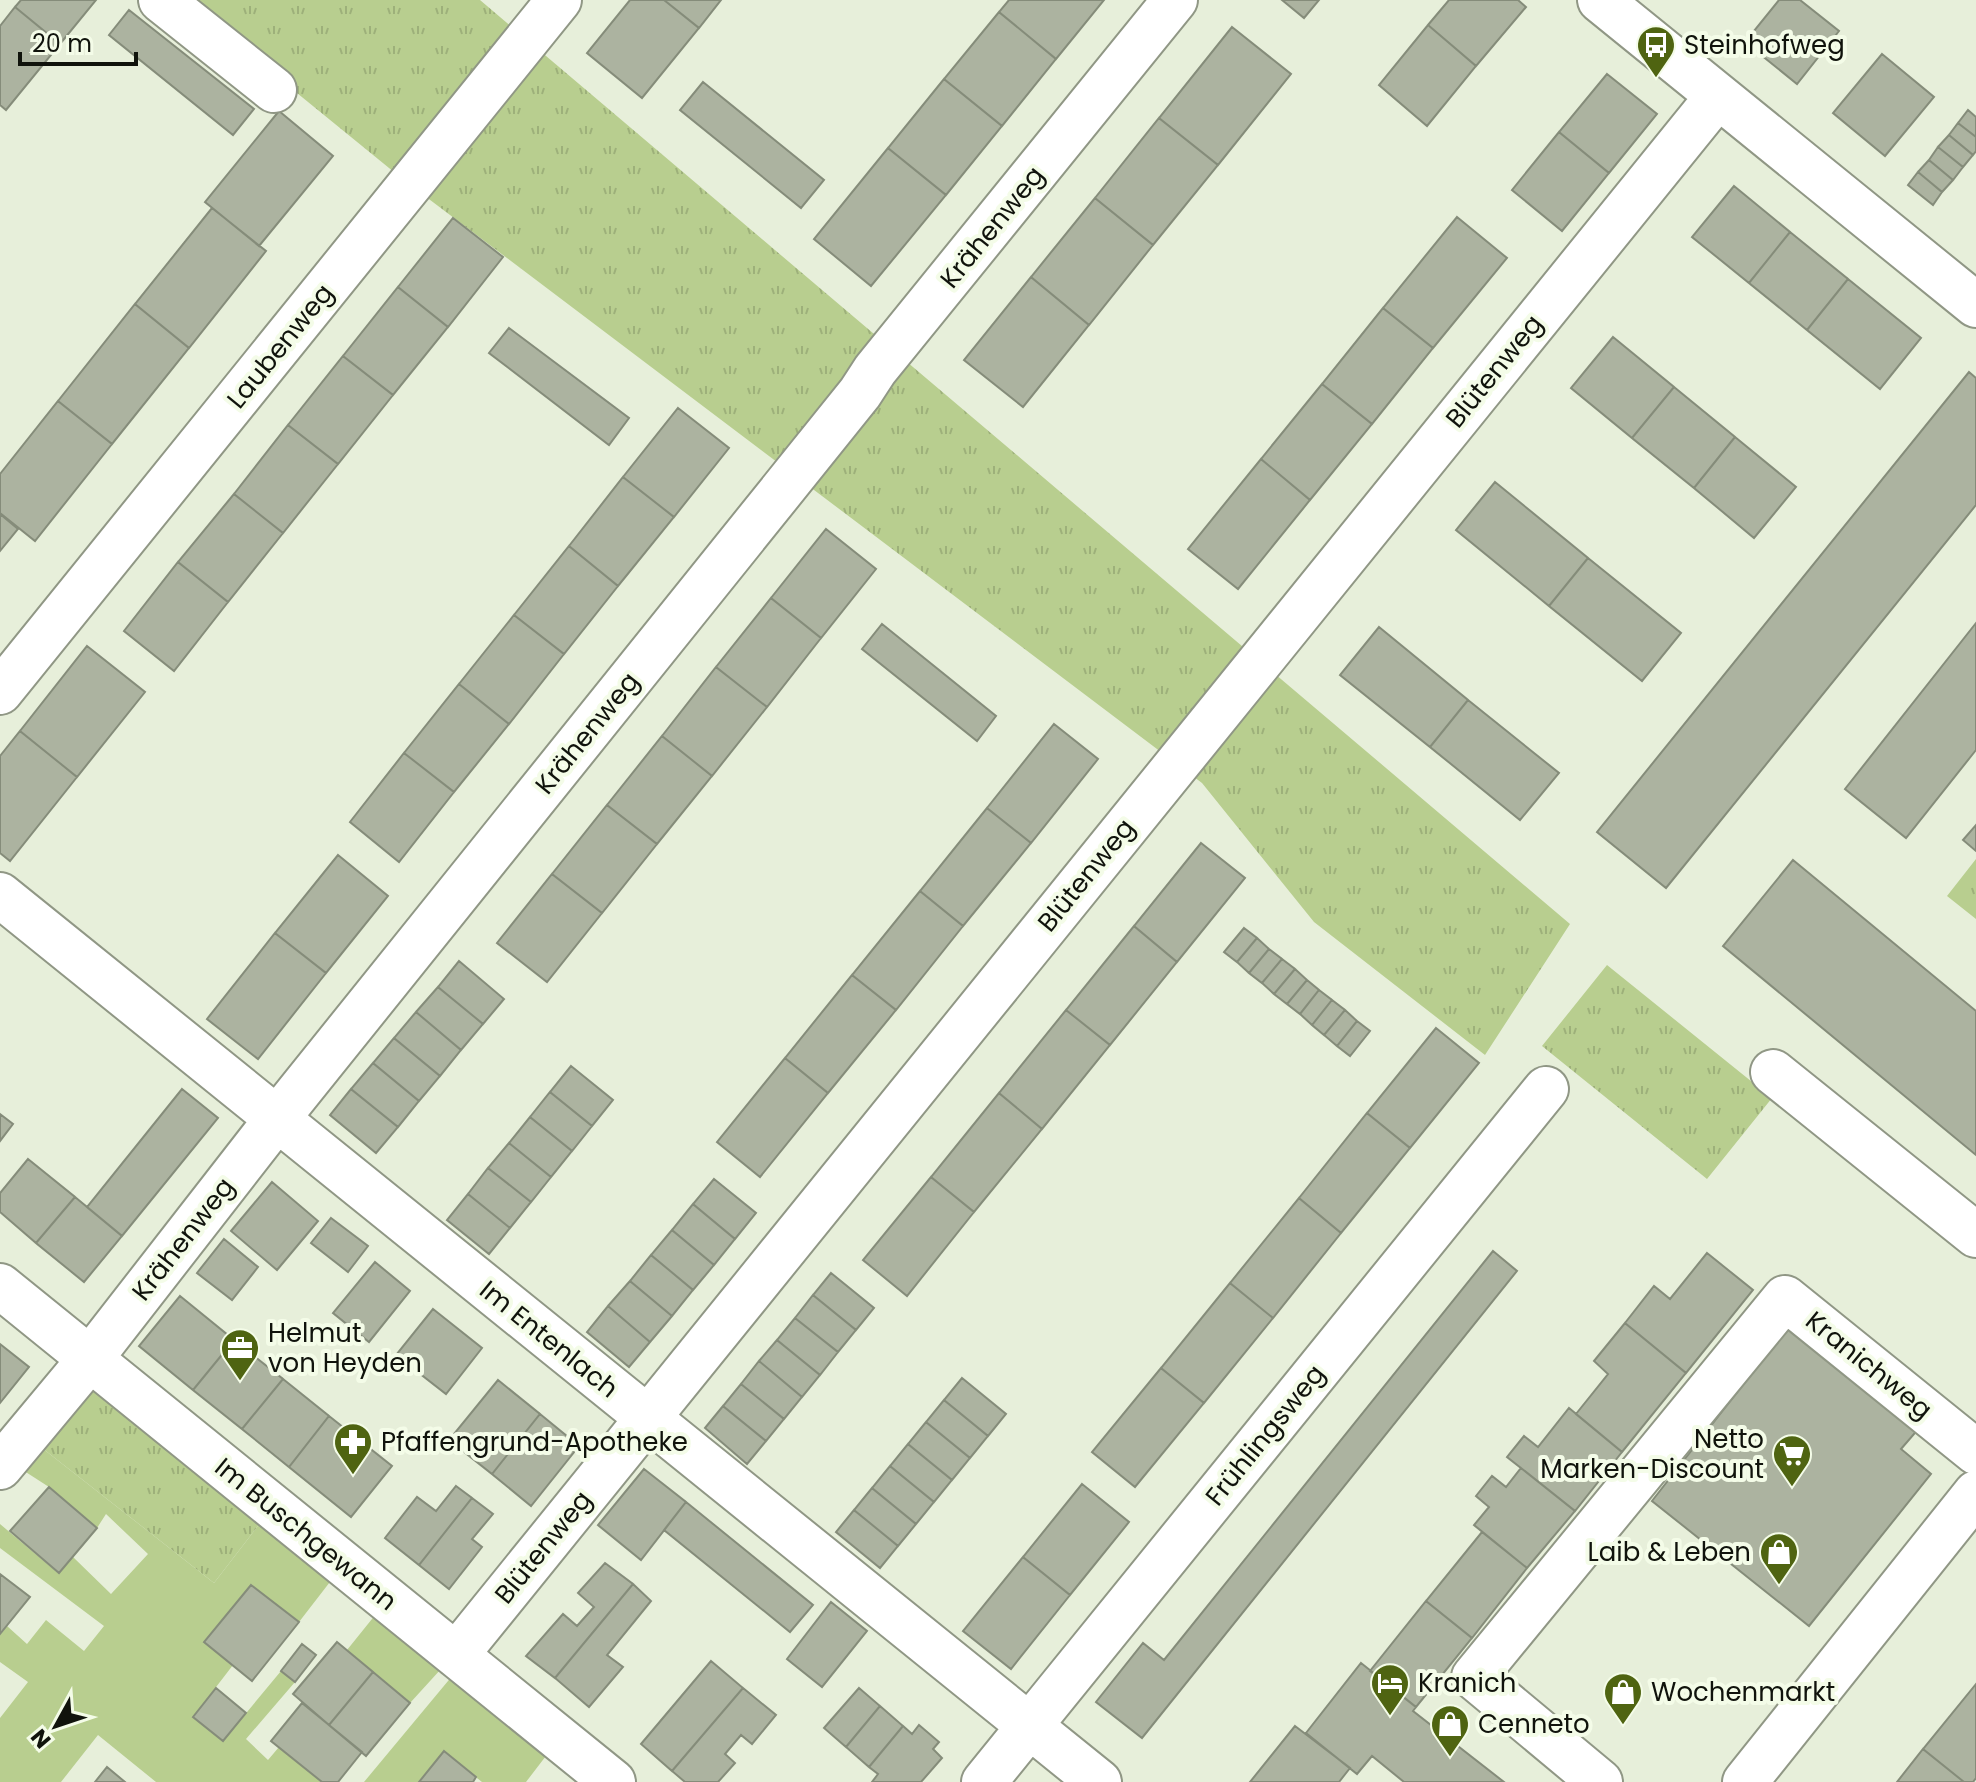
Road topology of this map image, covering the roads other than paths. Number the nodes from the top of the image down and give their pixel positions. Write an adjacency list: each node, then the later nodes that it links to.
1 (161, 0): 5 (street)
2 (559, 0): 8 (street, Laubenweg)
3 (1175, 0): 12 (street, Krähenweg)
4 (1600, 0): 6 (street)
5 (274, 90)
6 (1718, 96): 7 (street); 16 (street, Blütenweg)
7 (1976, 305)
8 (0, 692)
9 (0, 895): 12 (street, Im Entenlach)
10 (1773, 1072): 13 (street)
11 (1546, 1089): 21 (street, Frühlingsweg)
12 (276, 1120): 15 (street, Krähenweg); 16 (street, Im Entenlach)
13 (1976, 1235)
14 (0, 1286): 15 (street, Im Buschgewann)
15 (90, 1359): 18 (street, Krähenweg); 20 (street, Im Buschgewann)
16 (648, 1419): 20 (street, Blütenweg); 21 (street, Im Entenlach)
17 (1976, 1452): 25 (street, Kranichweg)
18 (0, 1467)
19 (1976, 1493): 26 (street)
20 (456, 1655): 22 (street, Im Buschgewann)
21 (1029, 1726): 23 (street, Frühlingsweg); 24 (street, Im Entenlach)
22 (613, 1782)
23 (984, 1782)
24 (1099, 1782)
25 (1600, 1782)
26 (1745, 1782)

